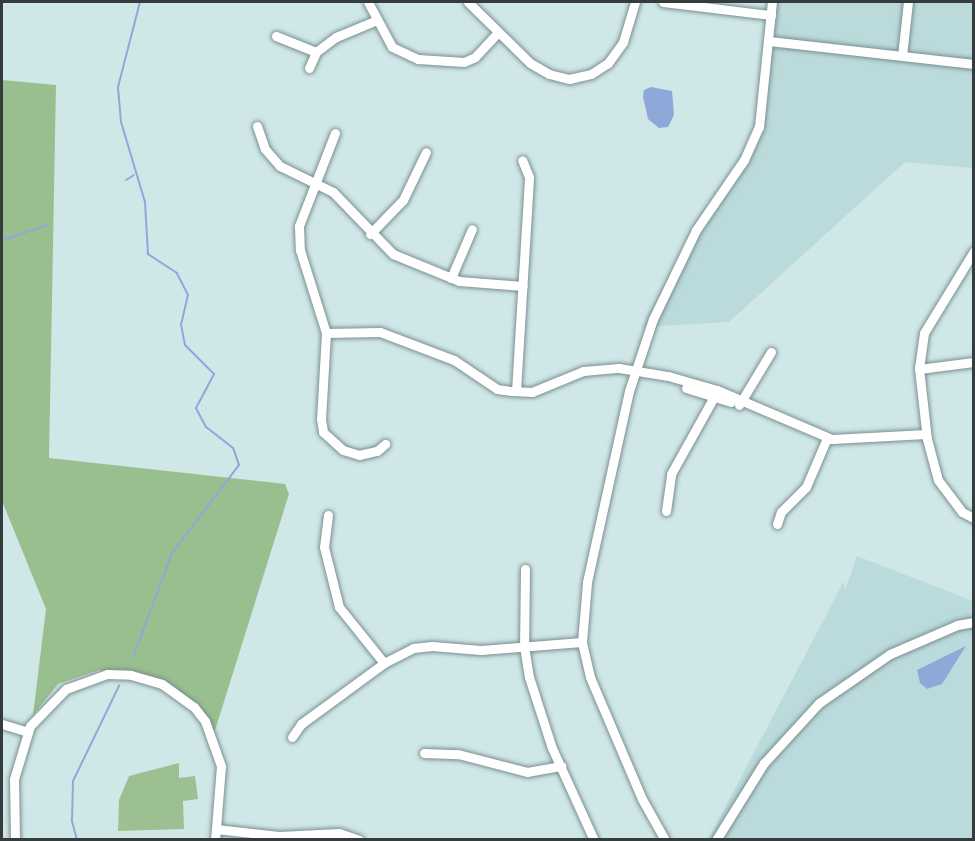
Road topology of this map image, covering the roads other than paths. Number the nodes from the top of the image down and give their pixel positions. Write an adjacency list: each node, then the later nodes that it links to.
1 (368, 2): 8 (street)
2 (468, 2): 9 (street)
3 (635, 2): 9 (street)
4 (663, 2): 7 (street)
5 (772, 2): 7 (street)
6 (908, 2): 13 (street)
7 (771, 15): 11 (street)
8 (377, 20): 9 (street); 12 (street)
9 (497, 33)
10 (276, 36): 12 (street)
11 (769, 41): 13 (street); 30 (street)
12 (316, 52): 15 (street)
13 (902, 56): 14 (street)
14 (974, 64)
15 (309, 68)
16 (257, 126): 20 (street)
17 (335, 133): 20 (street)
18 (426, 152): 22 (street)
19 (522, 160): 25 (street)
20 (313, 182): 22 (street); 26 (street)
21 (472, 229): 24 (street)
22 (370, 234): 24 (street)
23 (974, 251): 29 (street)
24 (451, 278): 25 (street)
25 (523, 286): 31 (street)
26 (326, 333): 31 (street); 36 (street)
27 (771, 352): 33 (street)
28 (974, 362): 29 (street)
29 (919, 369): 34 (street)
30 (636, 371): 31 (street); 32 (street); 43 (street)
31 (516, 391)
32 (715, 393): 33 (street); 37 (street)
33 (740, 402): 35 (street)
34 (926, 436): 35 (street); 39 (street)
35 (826, 440): 40 (street)
36 (385, 444)
37 (666, 510)
38 (328, 515): 45 (street)
39 (974, 518)
40 (777, 524)
41 (525, 569): 44 (street)
42 (974, 622): 58 (street)
43 (582, 642): 44 (street); 57 (street)
44 (524, 646): 45 (street); 50 (street)
45 (384, 663): 48 (street)
46 (2, 724): 47 (street)
47 (28, 732): 51 (street); 53 (street)
48 (292, 737)
49 (424, 753): 50 (street)
50 (561, 766): 56 (street)
51 (216, 829): 52 (street); 54 (street)
52 (279, 838): 55 (street)
53 (15, 840)
54 (215, 840)
55 (359, 840)
56 (594, 840)
57 (664, 840)
58 (716, 840)

